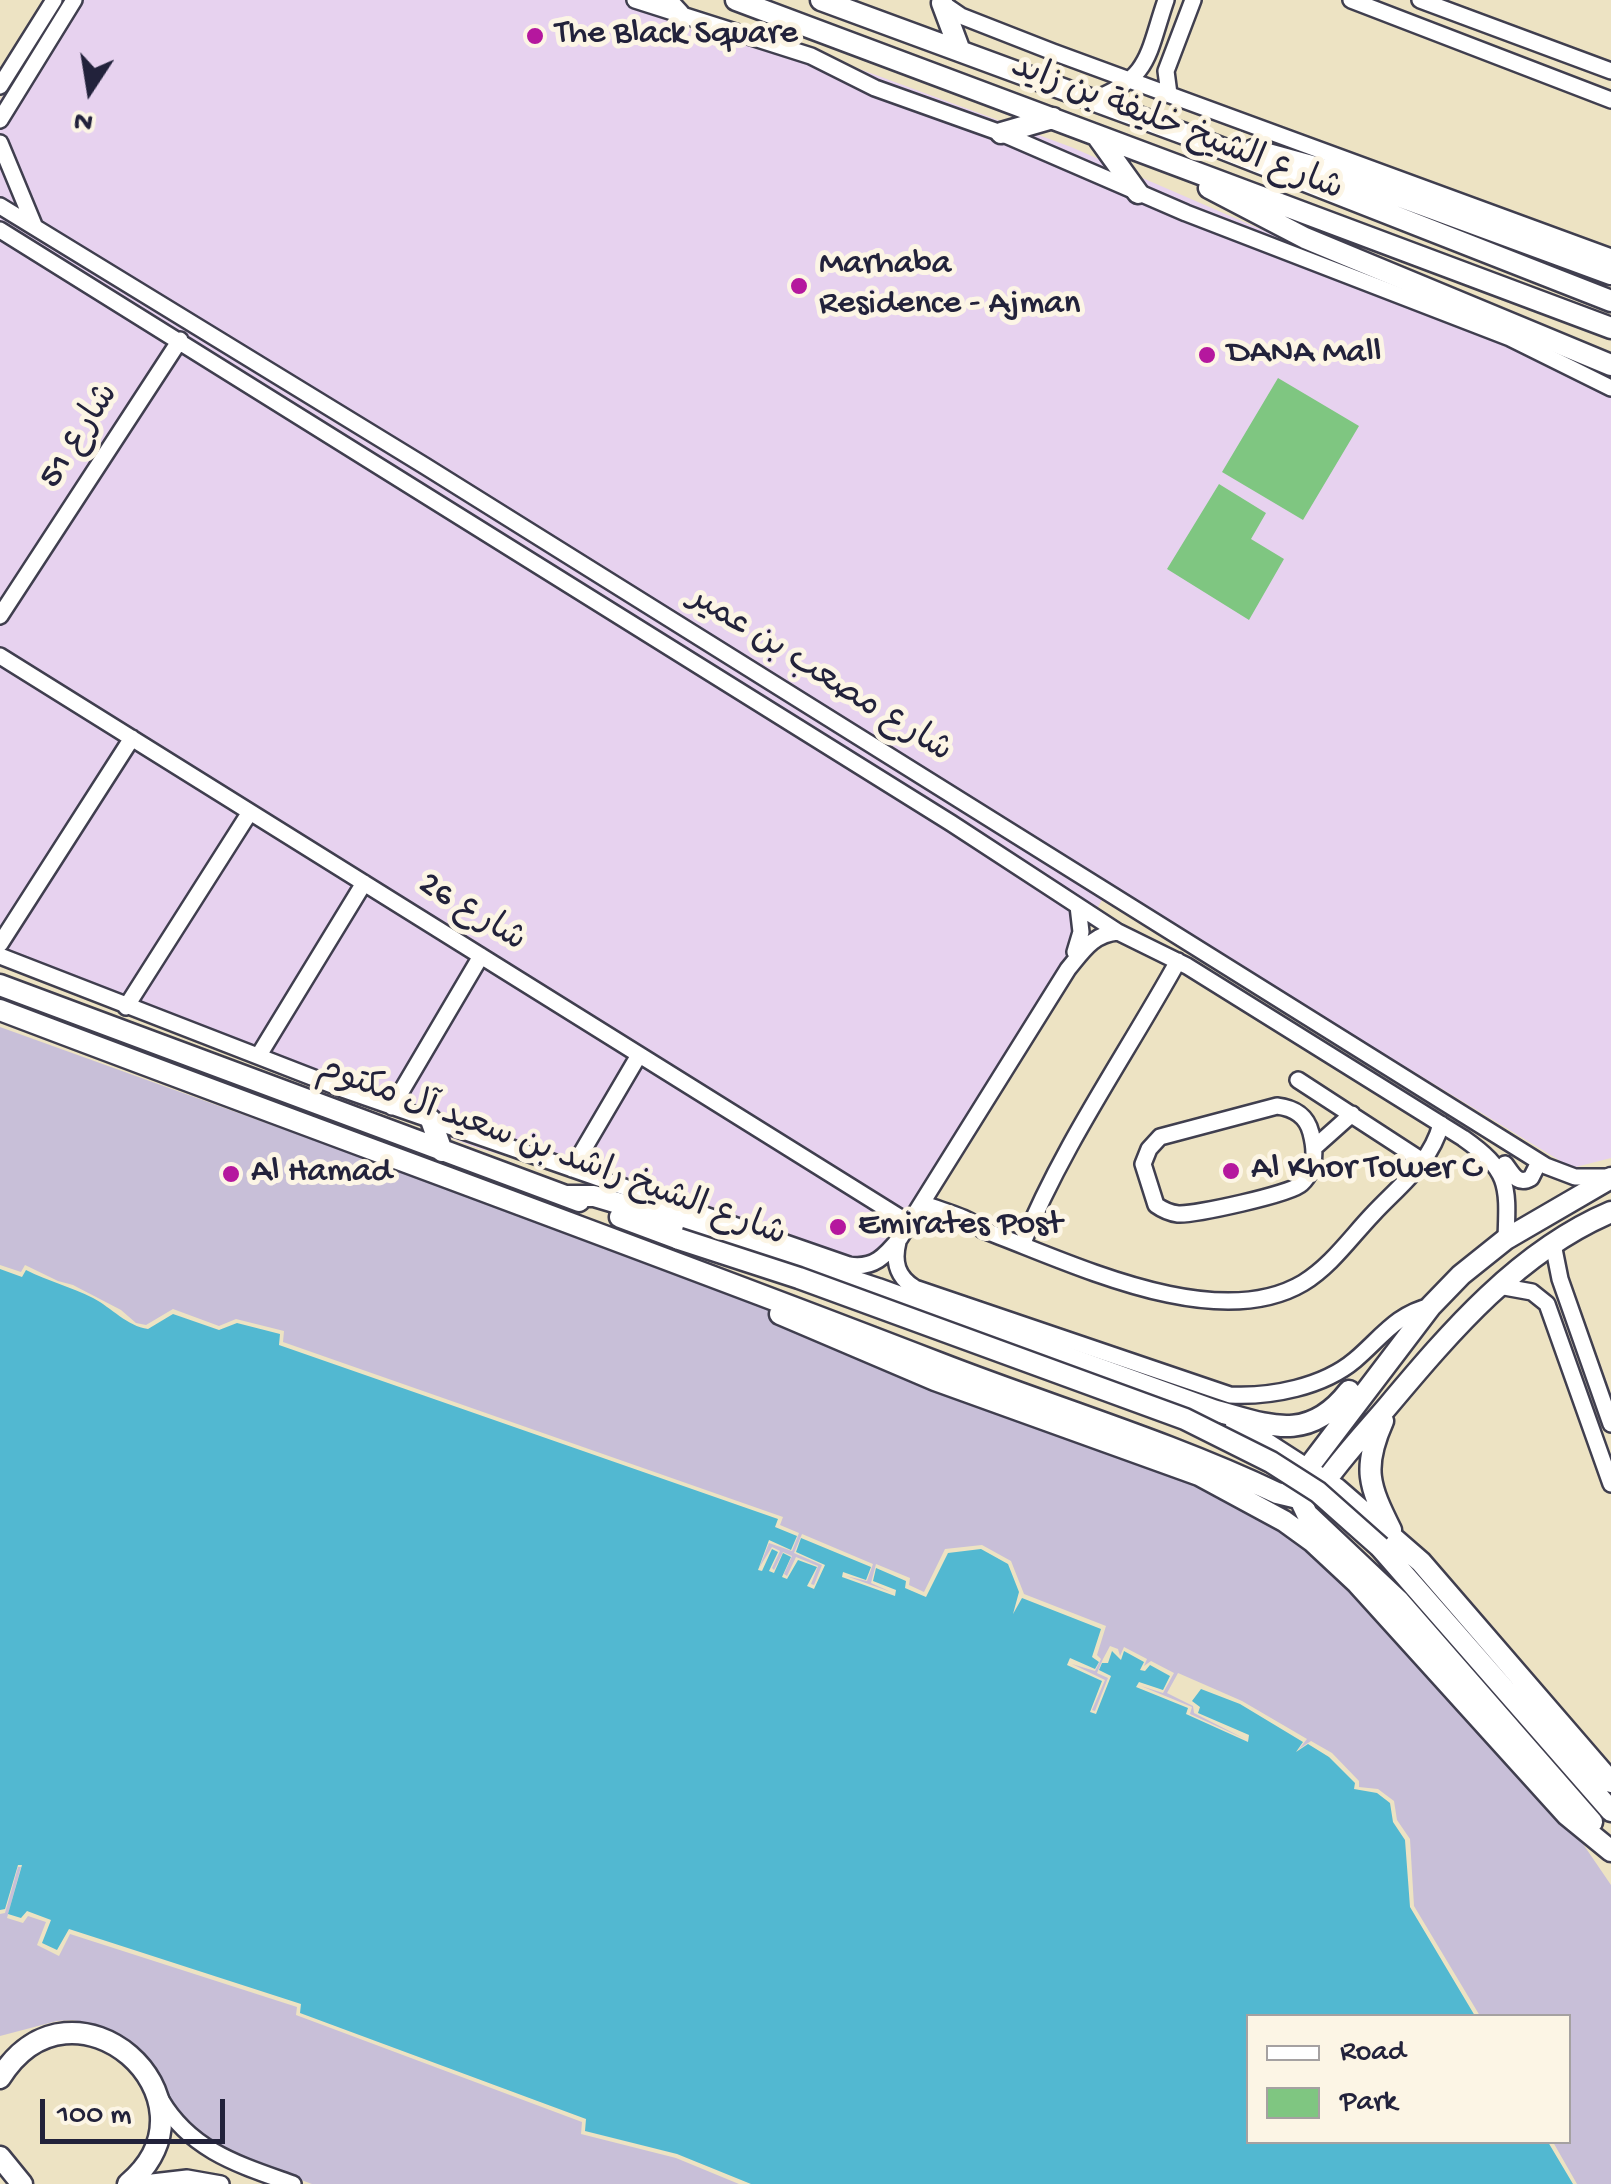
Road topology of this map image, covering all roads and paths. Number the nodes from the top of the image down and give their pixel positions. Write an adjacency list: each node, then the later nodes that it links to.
1 (54, 0): 15 (street)
2 (74, 0): 20 (street)
3 (635, 0): 10 (street)
4 (736, 0): 19 (main road, شارع الشيخ خليفة بن زايد)
5 (821, 0): 12 (main road, شارع الشيخ خليفة بن زايد)
6 (1352, 0): 18 (street)
7 (1420, 0): 13 (street)
8 (940, 2): 12 (main road); 14 (street)
9 (1165, 3): 11 (street); 14 (street)
10 (673, 7): 21 (street)
11 (1190, 7): 16 (street)
12 (960, 51): 17 (main road, شارع الشيخ خليفة بن زايد)
13 (1610, 69)
14 (1131, 81): 16 (street); 17 (street)
15 (0, 86)
16 (1169, 94): 27 (street)
17 (1092, 100): 23 (main road, شارع الشيخ خليفة بن زايد)
18 (1611, 100)
19 (1053, 118): 21 (main road); 22 (main road, شارع الشيخ خليفة بن زايد)
20 (0, 120)
21 (1001, 133): 26 (street)
22 (1096, 134): 25 (main road, شارع الشيخ خليفة بن زايد); 26 (main road)
23 (1193, 138): 29 (main road); 34 (main road, شارع الشيخ خليفة بن زايد)
24 (0, 143): 30 (street)
25 (1174, 164): 35 (main road); 36 (main road, شارع الشيخ خليفة بن زايد)
26 (1138, 193): 37 (street)
27 (1467, 203): 29 (main road); 32 (street)
28 (0, 206): 30 (street, شارع مصعب بن عمير)
29 (1482, 224): 33 (main road)
30 (34, 225): 69 (street, شارع مصعب بن عمير)
31 (0, 230): 38 (street, شارع مصعب بن عمير)
32 (1611, 257)
33 (1611, 274)
34 (1607, 300)
35 (1510, 322): 37 (main road); 39 (main road)
36 (1602, 325)
37 (1482, 327): 40 (street)
38 (180, 340): 41 (street, شارع 51); 47 (street, شارع مصعب بن عمير)
39 (1611, 365)
40 (1611, 388)
41 (0, 616)
42 (5, 659): 43 (street); 44 (street, شارع 26)
43 (0, 678)
44 (132, 738): 45 (street, شارع 26); 49 (street)
45 (250, 812): 46 (street, شارع 26); 55 (street)
46 (364, 883): 51 (street, شارع 26); 57 (street)
47 (1078, 906): 48 (street, شارع مصعب بن عمير); 53 (street)
48 (1118, 932): 52 (street, شارع مصعب بن عمير); 53 (street)
49 (0, 944)
50 (0, 956): 55 (street)
51 (481, 956): 58 (street, شارع 26); 60 (street)
52 (1182, 964): 63 (street, شارع مصعب بن عمير); 83 (street)
53 (1068, 970): 75 (street)
54 (0, 985): 66 (main road, شارع الشيخ راشد بن سعيد آل مكتوم)
55 (126, 1007): 57 (street)
56 (0, 1010): 84 (main road, شارع الشيخ راشد بن سعيد آل مكتوم)
57 (259, 1055): 60 (street)
58 (639, 1055): 70 (street); 79 (street, شارع 26)
59 (1298, 1080): 61 (street)
60 (392, 1107): 62 (street)
61 (1352, 1114): 65 (street); 68 (street)
62 (431, 1120): 66 (main road); 70 (street)
63 (1441, 1124): 64 (street, شارع مصعب بن عمير); 68 (street)
64 (1463, 1138): 67 (street, شارع مصعب بن عمير); 68 (street)
65 (1315, 1148): 65 (street)
66 (442, 1151): 72 (main road, شارع الشيخ راشد بن سعيد آل مكتوم)
67 (1484, 1153): 69 (street); 81 (street, شارع مصعب بن عمير)
68 (1424, 1162): 83 (street)
69 (1539, 1162): 71 (street, شارع مصعب بن عمير)
70 (572, 1169): 73 (street)
71 (1611, 1177): 81 (main road)
72 (566, 1196): 76 (main road); 84 (main road, شارع الشيخ راشد بن سعيد آل مكتوم)
73 (651, 1196): 76 (main road); 80 (street)
74 (1611, 1202): 78 (main road)
75 (922, 1203): 79 (street); 83 (street)
76 (621, 1204): 90 (main road)
77 (1611, 1212): 78 (main road)
78 (1590, 1222): 82 (main road)
79 (909, 1223): 80 (street)
80 (900, 1238): 89 (street)
81 (1506, 1239): 86 (main road)
82 (1553, 1244): 85 (main road); 87 (street)
83 (1022, 1245)
84 (675, 1249): 96 (main road, شارع الشيخ راشد بن سعيد آل مكتوم); 107 (main road, شارع الشيخ راشد بن سعيد آل مكتوم, bridge); 108 (main road)
85 (1499, 1286): 88 (street); 92 (main road)
86 (1430, 1306): 89 (street); 91 (main road)
87 (1574, 1318): 88 (street); 94 (street)
88 (1554, 1322): 99 (street)
89 (1063, 1338): 90 (main road)
90 (1070, 1359): 93 (main road)
91 (1386, 1364): 93 (main road); 97 (main road)
92 (1390, 1403): 98 (main road); 101 (main road)
93 (1213, 1410): 95 (main road)
94 (1611, 1424)
95 (1242, 1428): 96 (main road); 97 (main road)
96 (1178, 1449): 100 (main road, شارع الشيخ راشد بن سعيد آل مكتوم)
97 (1307, 1468): 98 (main road); 100 (main road)
98 (1325, 1481): 100 (main road); 101 (main road)
99 (1611, 1484)
100 (1298, 1498): 102 (main road, شارع الشيخ راشد بن سعيد آل مكتوم)
101 (1394, 1536): 103 (main road)
102 (1358, 1560): 103 (main road); 108 (main road, شارع الشيخ راشد بن سعيد آل مكتوم)
103 (1421, 1562): 104 (main road)
104 (1591, 1758): 105 (street); 106 (main road)
105 (1611, 1767)
106 (1611, 1782)
107 (1611, 1811)
108 (1611, 1849)
109 (26, 2049): 110 (main road); 111 (main road); 112 (main road)
110 (0, 2055)
111 (0, 2078)
112 (157, 2094): 116 (main road); 118 (street)
113 (2, 2160): 114 (main road); 115 (main road)
114 (10, 2184)
115 (22, 2184)
116 (132, 2184): 117 (street)
117 (221, 2184)
118 (293, 2184)

